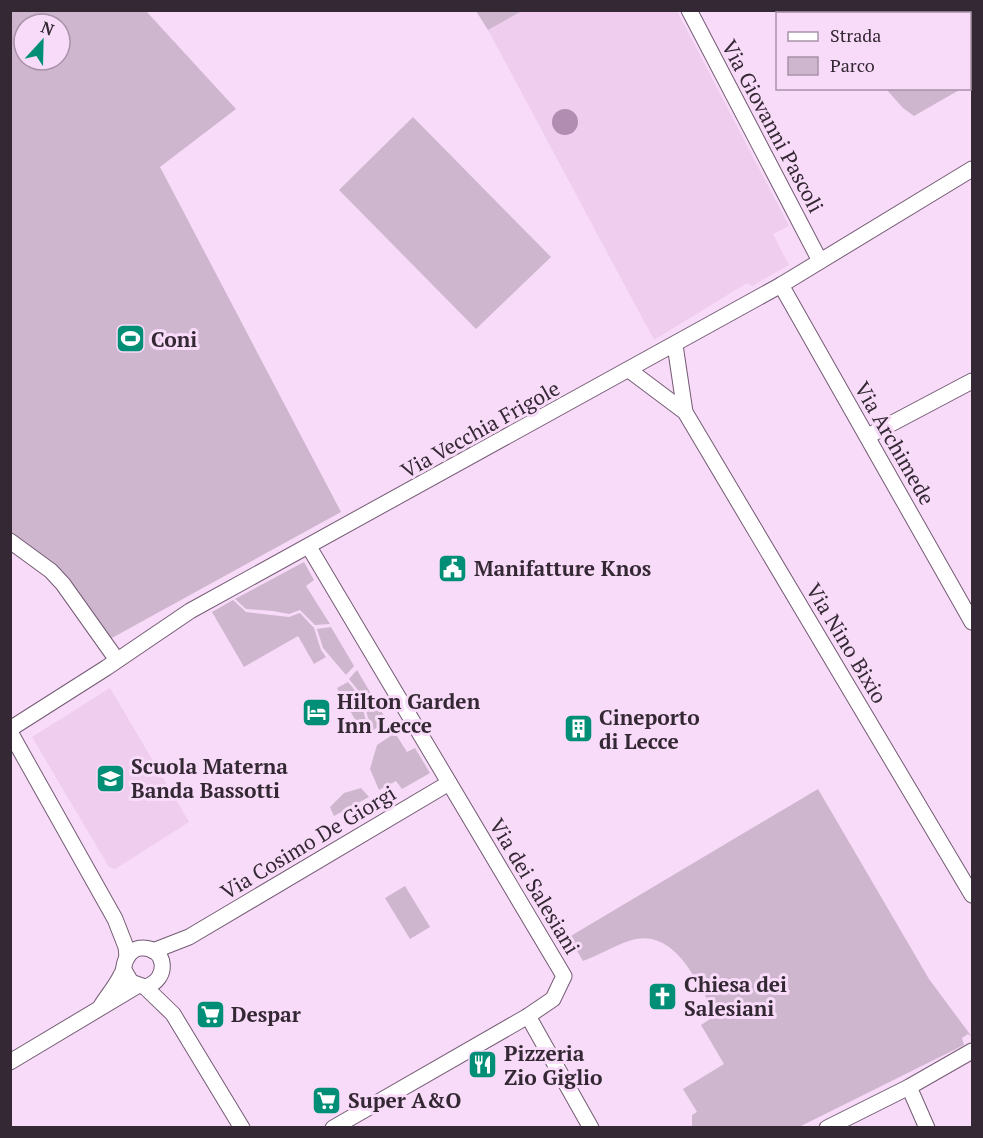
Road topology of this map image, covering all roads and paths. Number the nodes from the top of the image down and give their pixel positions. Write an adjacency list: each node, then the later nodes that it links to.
1 (689, 10): 3 (street, Via Giovanni Pascoli)
2 (972, 169): 3 (street, Via Vecchia Frigole)
3 (820, 261): 4 (street, Via Vecchia Frigole)
4 (781, 285): 5 (street, Via Vecchia Frigole); 9 (street, Via Archimede)
5 (675, 345): 6 (street, Via Vecchia Frigole); 8 (street, Via Nino Bixio)
6 (629, 370): 8 (street, Via Nino Bixio); 11 (street, Via Vecchia Frigole)
7 (972, 381): 9 (street)
8 (685, 412): 16 (street, Via Nino Bixio)
9 (868, 436): 12 (street, Via Archimede)
10 (10, 541): 13 (street)
11 (309, 547): 13 (street, Via Vecchia Frigole); 15 (street)
12 (972, 622)
13 (117, 660): 14 (street, Via Vecchia Frigole)
14 (10, 730): 17 (street)
15 (449, 783): 18 (street, Via Cosimo De Giorgi); 25 (street, Via dei Salesiani)
16 (972, 895)
17 (115, 919): 19 (street); 20 (street)
18 (189, 938): 19 (street, Via Cosimo De Giorgi); 21 (street, Via Cosimo De Giorgi)
19 (149, 949): 20 (street, Via Cosimo De Giorgi); 21 (street)
20 (125, 963): 22 (street); 23 (street, Via Cosimo De Giorgi)
21 (162, 970): 22 (street, Via Cosimo De Giorgi); 24 (street)
22 (141, 986): 23 (street, Via Cosimo De Giorgi); 24 (street)
23 (101, 1006): 27 (street, Via Cosimo De Giorgi)
24 (172, 1014): 29 (street)
25 (528, 1016): 30 (street); 31 (street)
26 (972, 1051): 28 (street)
27 (10, 1062)
28 (909, 1087): 32 (street); 33 (street)
29 (242, 1128)
30 (333, 1128)
31 (591, 1128)
32 (827, 1128)
33 (927, 1128)

